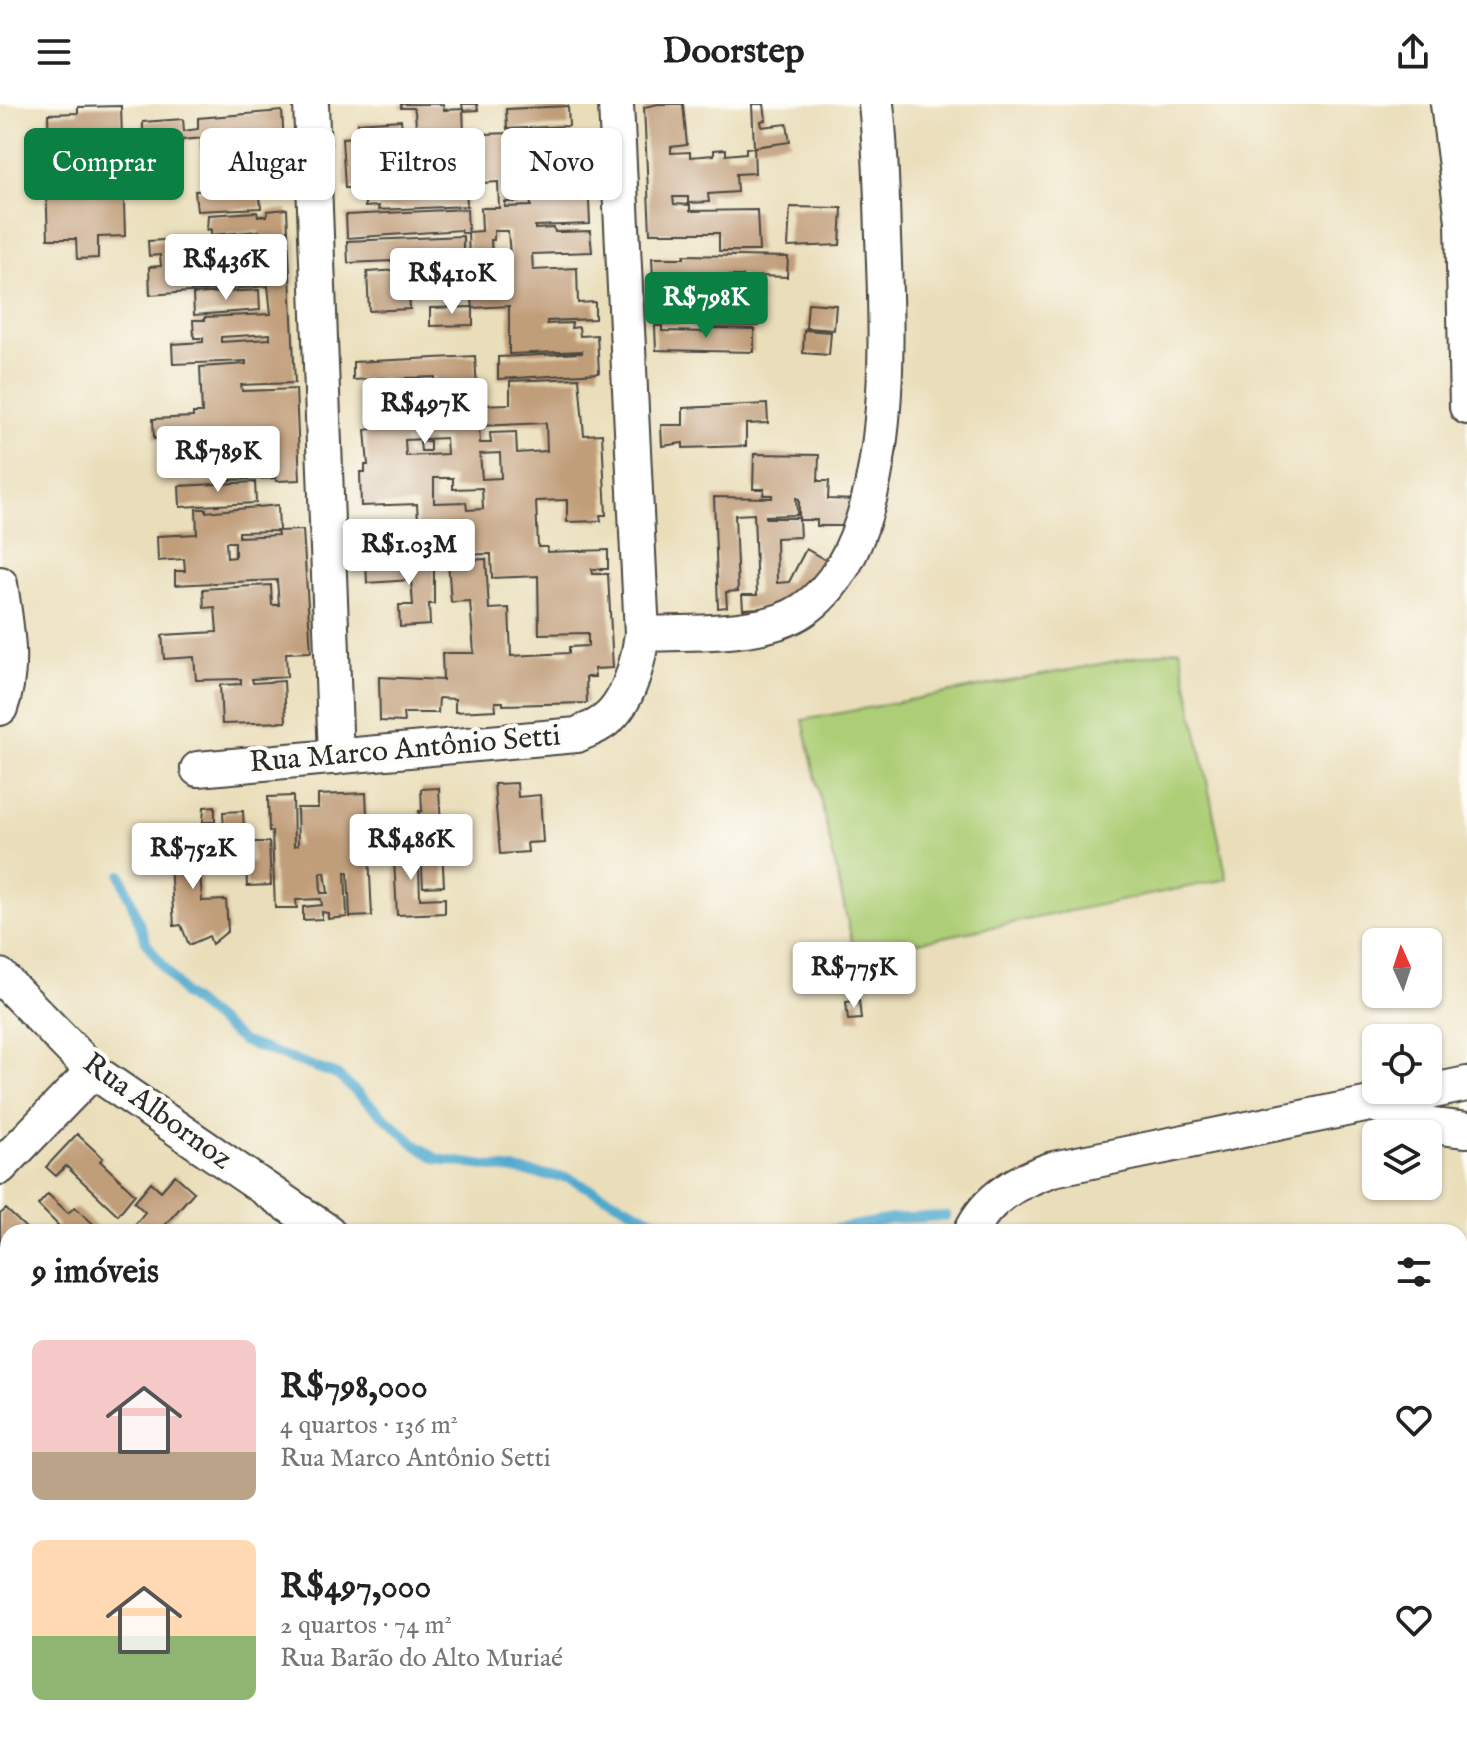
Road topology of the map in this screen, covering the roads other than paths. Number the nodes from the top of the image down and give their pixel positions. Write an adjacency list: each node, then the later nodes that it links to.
1 (311, 104): 9 (street)
2 (616, 104): 7 (street, Rua Marco Antônio Setti)
3 (876, 104): 7 (street)
4 (1448, 104): 5 (street)
5 (1467, 407)
6 (0, 584): 8 (street)
7 (642, 634): 9 (street, Rua Marco Antônio Setti)
8 (0, 708)
9 (336, 757): 10 (street, Rua Marco Antônio Setti)
10 (198, 769)
11 (0, 976): 12 (street, Rua Albornoz)
12 (93, 1071): 18 (street); 19 (street, Rua Albornoz)
13 (1467, 1084): 14 (street)
14 (1442, 1089)
15 (1366, 1104): 20 (street)
16 (1374, 1104): 17 (street)
17 (1467, 1130)
18 (0, 1167)
19 (316, 1224)
20 (977, 1224)

